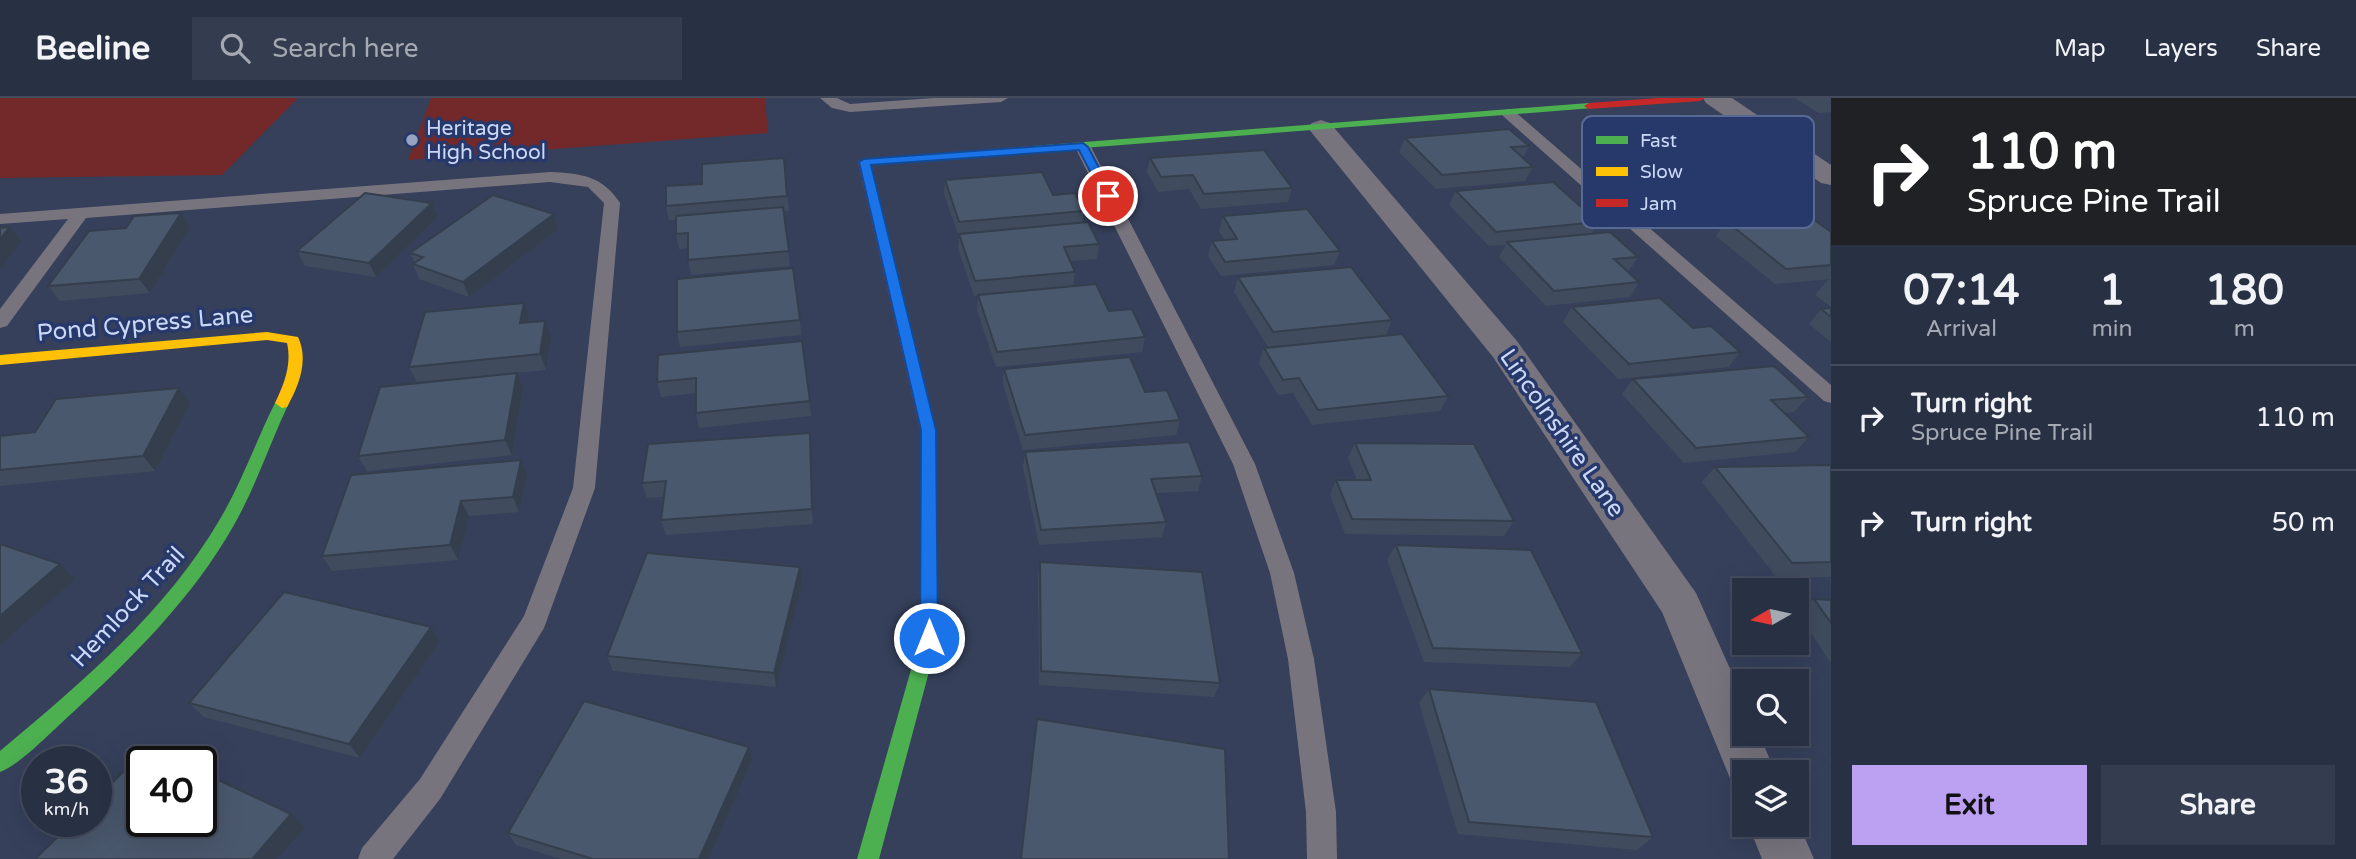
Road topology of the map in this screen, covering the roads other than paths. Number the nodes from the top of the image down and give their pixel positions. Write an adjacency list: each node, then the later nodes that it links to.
1 (827, 98): 2 (lane)
2 (1001, 98)
3 (1700, 98): 5 (street)
4 (1715, 98): 6 (street)
5 (1508, 113): 7 (street); 11 (lane)
6 (1741, 116)
7 (1321, 128): 8 (street); 19 (street, Lincolnshire Lane)
8 (1083, 147): 23 (street); 24 (lane)
9 (1814, 165): 10 (street)
10 (1831, 177)
11 (1582, 178)
12 (81, 213): 13 (lane); 15 (lane); 22 (lane)
13 (0, 219)
14 (1639, 228): 18 (lane)
15 (0, 322)
16 (293, 341): 17 (street, Pond Cypress Lane); 20 (street, Hemlock Trail)
17 (0, 360)
18 (1831, 396)
19 (1746, 760)
20 (0, 763)
21 (1779, 837): 25 (street)
22 (373, 859)
23 (868, 859)
24 (1322, 859)
25 (1788, 859)

